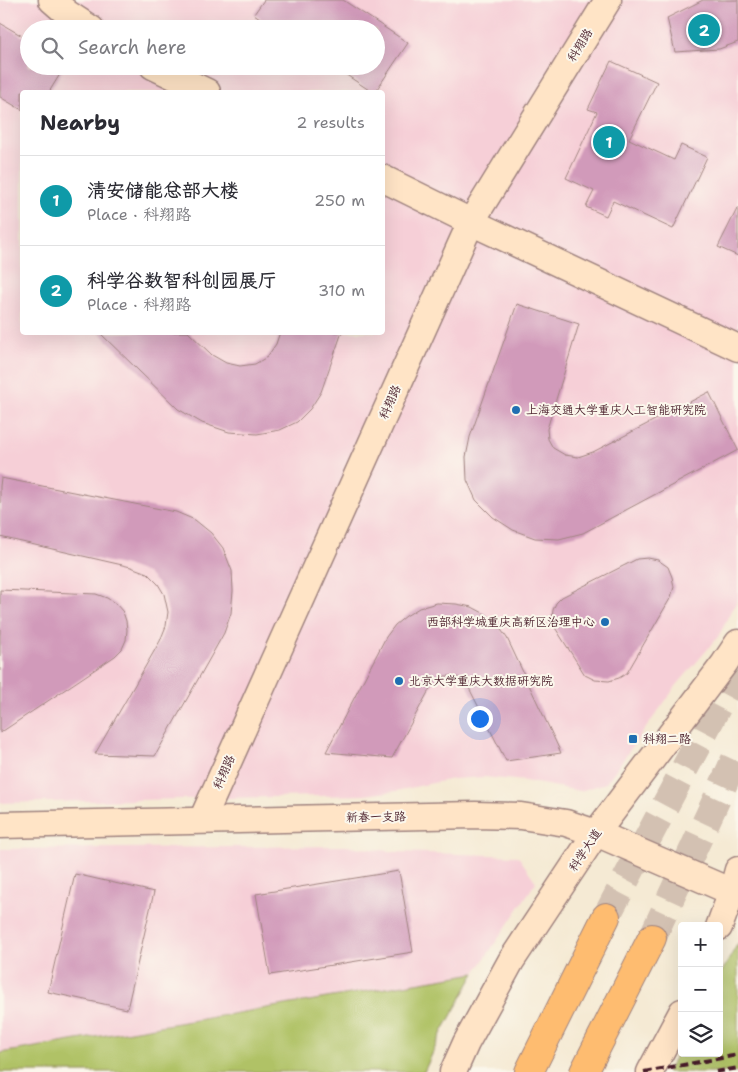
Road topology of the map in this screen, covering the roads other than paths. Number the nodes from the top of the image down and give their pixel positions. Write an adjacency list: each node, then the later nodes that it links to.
1 (52, 0): 3 (street)
2 (608, 0): 7 (street, 科翔路)
3 (77, 20)
4 (172, 75): 5 (street)
5 (203, 90)
6 (385, 179): 7 (street)
7 (471, 222): 8 (street); 10 (street, 科翔路)
8 (738, 348)
9 (738, 643): 12 (street, 科学大道)
10 (202, 820): 11 (street, 新春一支路); 12 (street, 新春一支路)
11 (0, 825)
12 (596, 833): 13 (street, 新春一支路); 18 (street, 科学大道)
13 (736, 885): 15 (street)
14 (606, 917): 19 (highway)
15 (721, 922)
16 (652, 938): 20 (highway)
17 (678, 1020): 21 (street)
18 (453, 1072)
19 (529, 1072)
20 (584, 1072)
21 (650, 1072)

